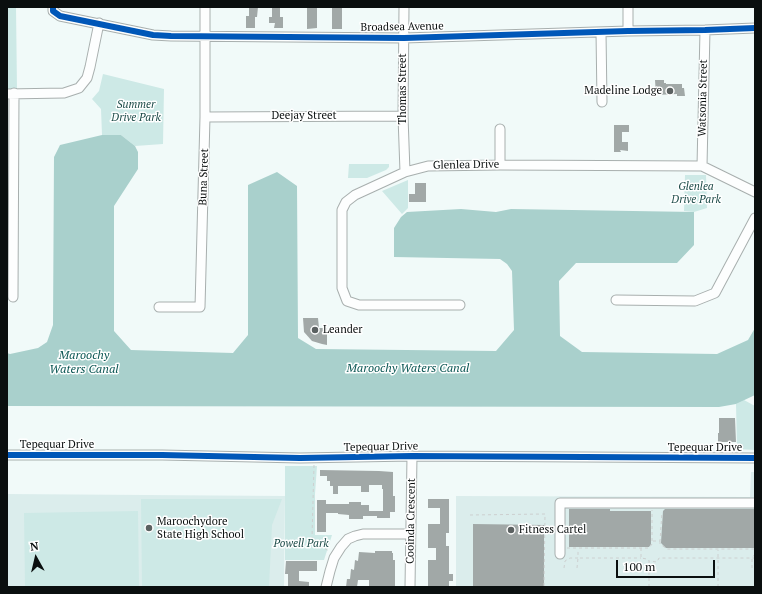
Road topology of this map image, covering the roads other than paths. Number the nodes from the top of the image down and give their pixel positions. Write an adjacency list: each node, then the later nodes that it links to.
1 (205, 7): 10 (street, Buna Street)
2 (404, 7): 11 (street, Thomas Street)
3 (628, 7): 8 (street)
4 (53, 9): 5 (street, Broadsea Avenue)
5 (99, 23): 10 (street, Broadsea Avenue); 12 (street)
6 (755, 28): 7 (street, Broadsea Avenue)
7 (705, 30): 8 (street, Broadsea Avenue); 18 (street, Watsonia Street)
8 (628, 31): 9 (street, Broadsea Avenue)
9 (601, 32): 11 (street, Broadsea Avenue); 13 (street)
10 (205, 36): 11 (street, Broadsea Avenue); 14 (street, Buna Street)
11 (404, 38): 15 (street, Thomas Street)
12 (11, 94): 22 (street)
13 (602, 102)
14 (205, 116): 15 (street, Deejay Street); 25 (street, Buna Street)
15 (403, 116): 19 (street, Thomas Street)
16 (500, 129): 17 (street)
17 (500, 165): 18 (street, Glenlea Drive); 19 (street, Glenlea Drive)
18 (702, 166): 20 (street, Glenlea Drive)
19 (405, 172): 24 (street, Glenlea Drive)
20 (755, 192)
21 (755, 218): 23 (street)
22 (13, 296)
23 (616, 300)
24 (460, 305)
25 (159, 307)
26 (7, 455): 27 (street, Tepequar Drive)
27 (412, 456): 28 (street, Tepequar Drive); 30 (street, Cooinda Crescent)
28 (755, 458)
29 (755, 503): 31 (street)
30 (410, 534): 32 (street); 33 (street, Cooinda Crescent)
31 (564, 551)
32 (326, 587)
33 (410, 587)

